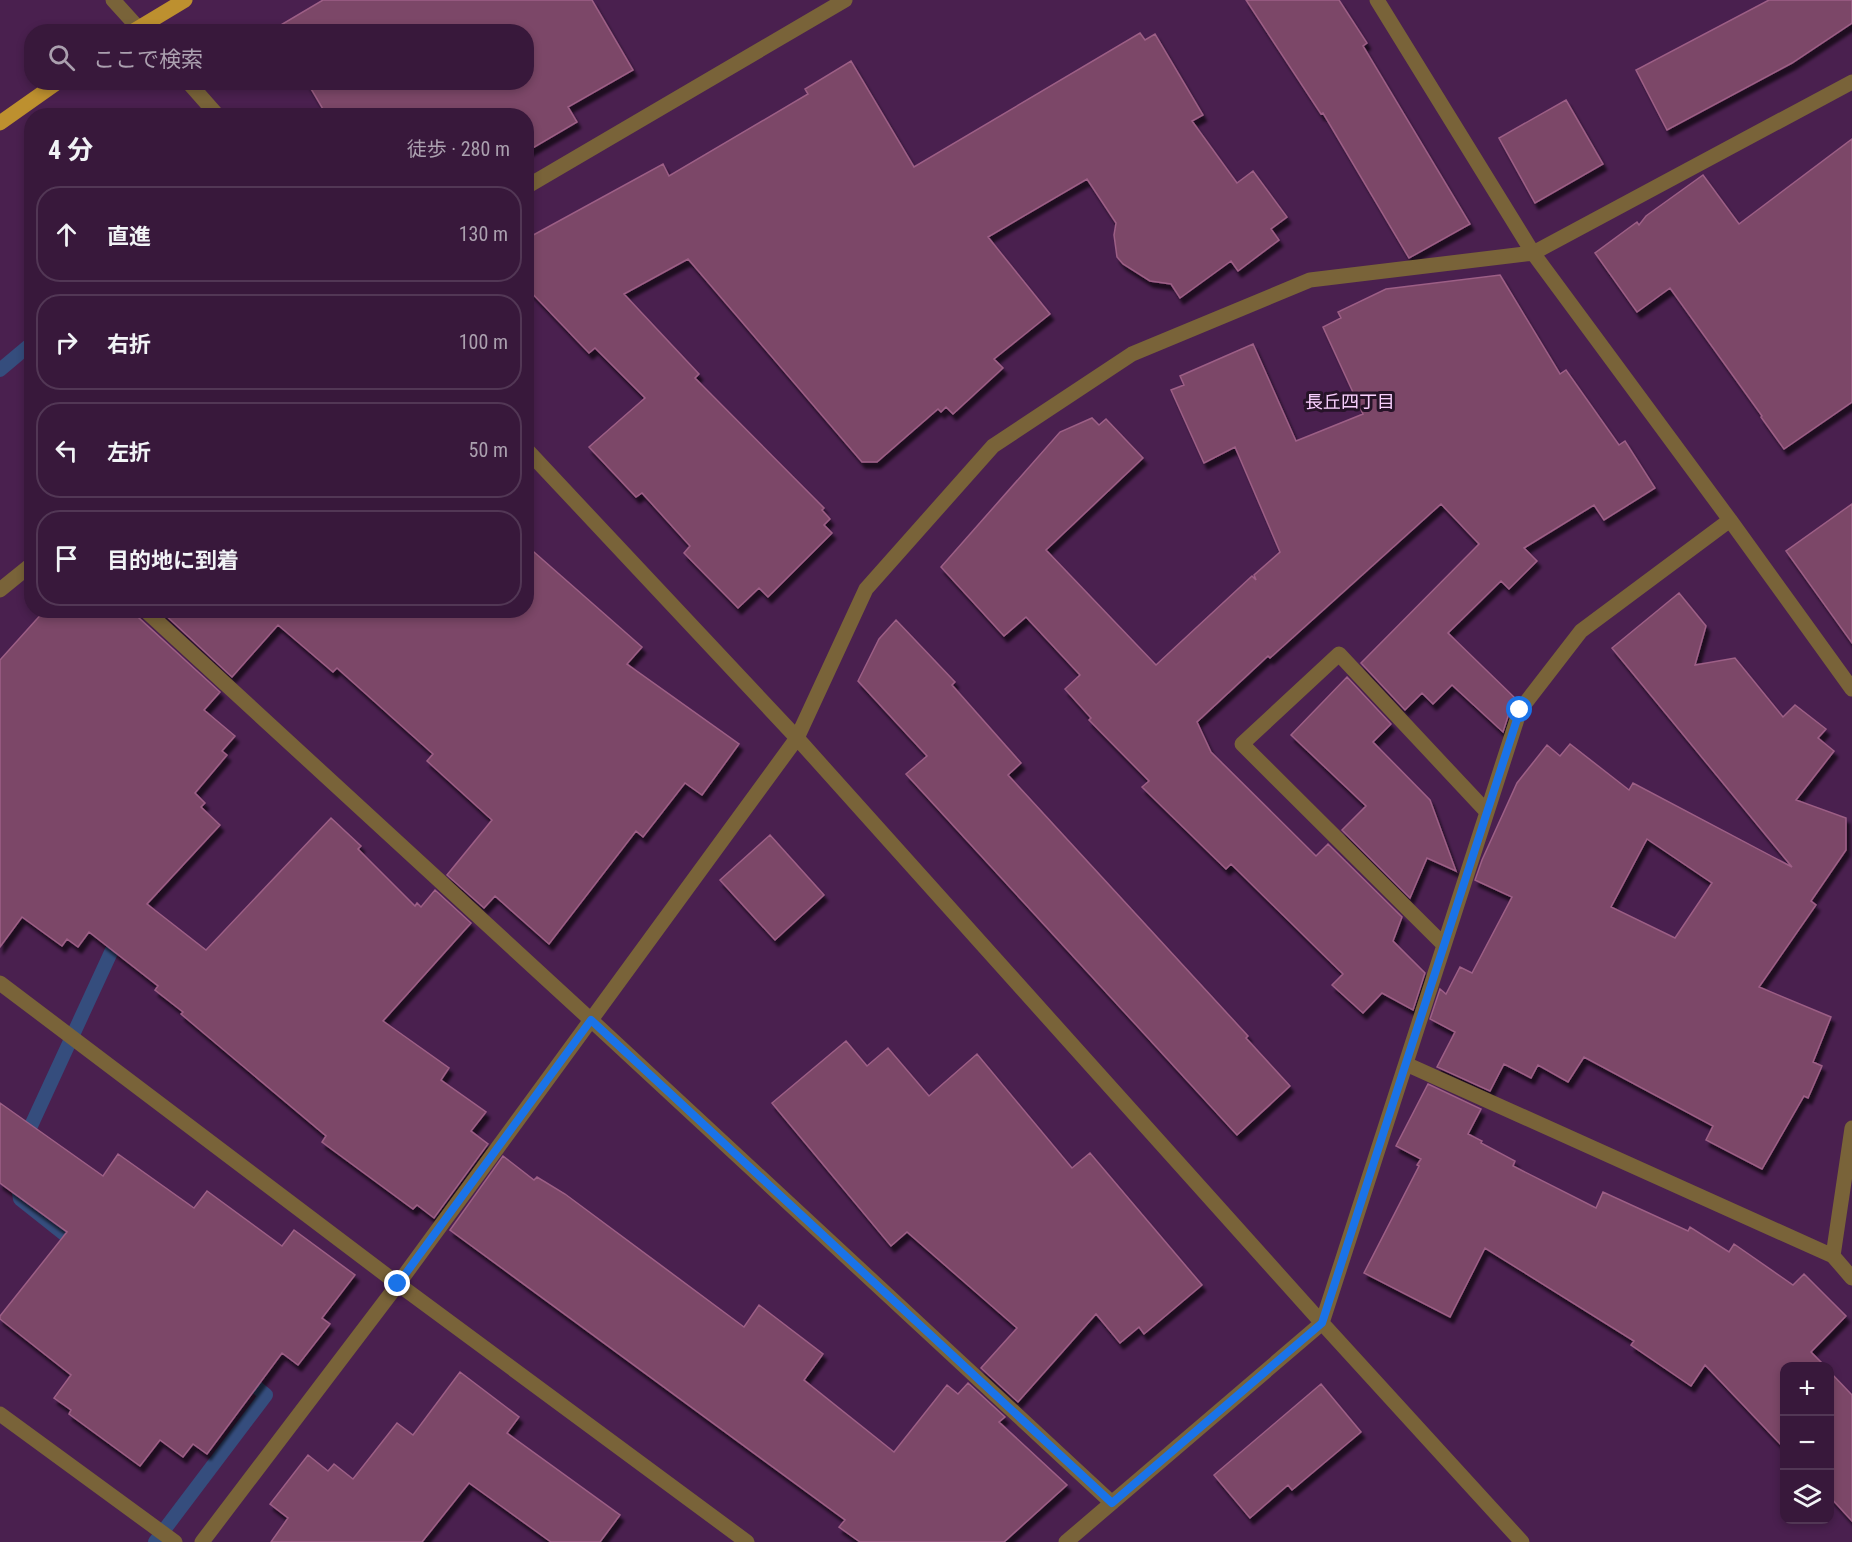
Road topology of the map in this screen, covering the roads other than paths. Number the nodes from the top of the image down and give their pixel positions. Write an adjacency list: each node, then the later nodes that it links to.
1 (113, 0): 5 (street)
2 (185, 0): 6 (main road)
3 (845, 0): 12 (street)
4 (1377, 0): 13 (street)
5 (132, 24)
6 (147, 24)
7 (1852, 82): 13 (street)
8 (47, 90): 11 (main road)
9 (195, 90): 10 (street)
10 (211, 108)
11 (0, 123)
12 (534, 182)
13 (1533, 253): 15 (street); 20 (street)
14 (534, 458): 20 (street)
15 (1730, 520): 19 (street); 21 (street)
16 (24, 570): 17 (street)
17 (0, 590)
18 (154, 618): 24 (street)
19 (1852, 689)
20 (797, 738): 24 (street); 30 (street)
21 (1487, 812): 22 (street); 22 (street)
22 (1444, 945): 25 (street)
23 (0, 983): 29 (street)
24 (591, 1020): 29 (street); 32 (street)
25 (1406, 1064): 27 (street); 30 (street)
26 (1852, 1128): 27 (street)
27 (1833, 1256): 28 (street)
28 (1852, 1278)
29 (398, 1284): 34 (street); 35 (street)
30 (1322, 1323): 32 (street); 37 (street)
31 (0, 1414): 33 (street)
32 (1112, 1503): 36 (street)
33 (175, 1542)
34 (202, 1542)
35 (747, 1542)
36 (1066, 1542)
37 (1522, 1542)

